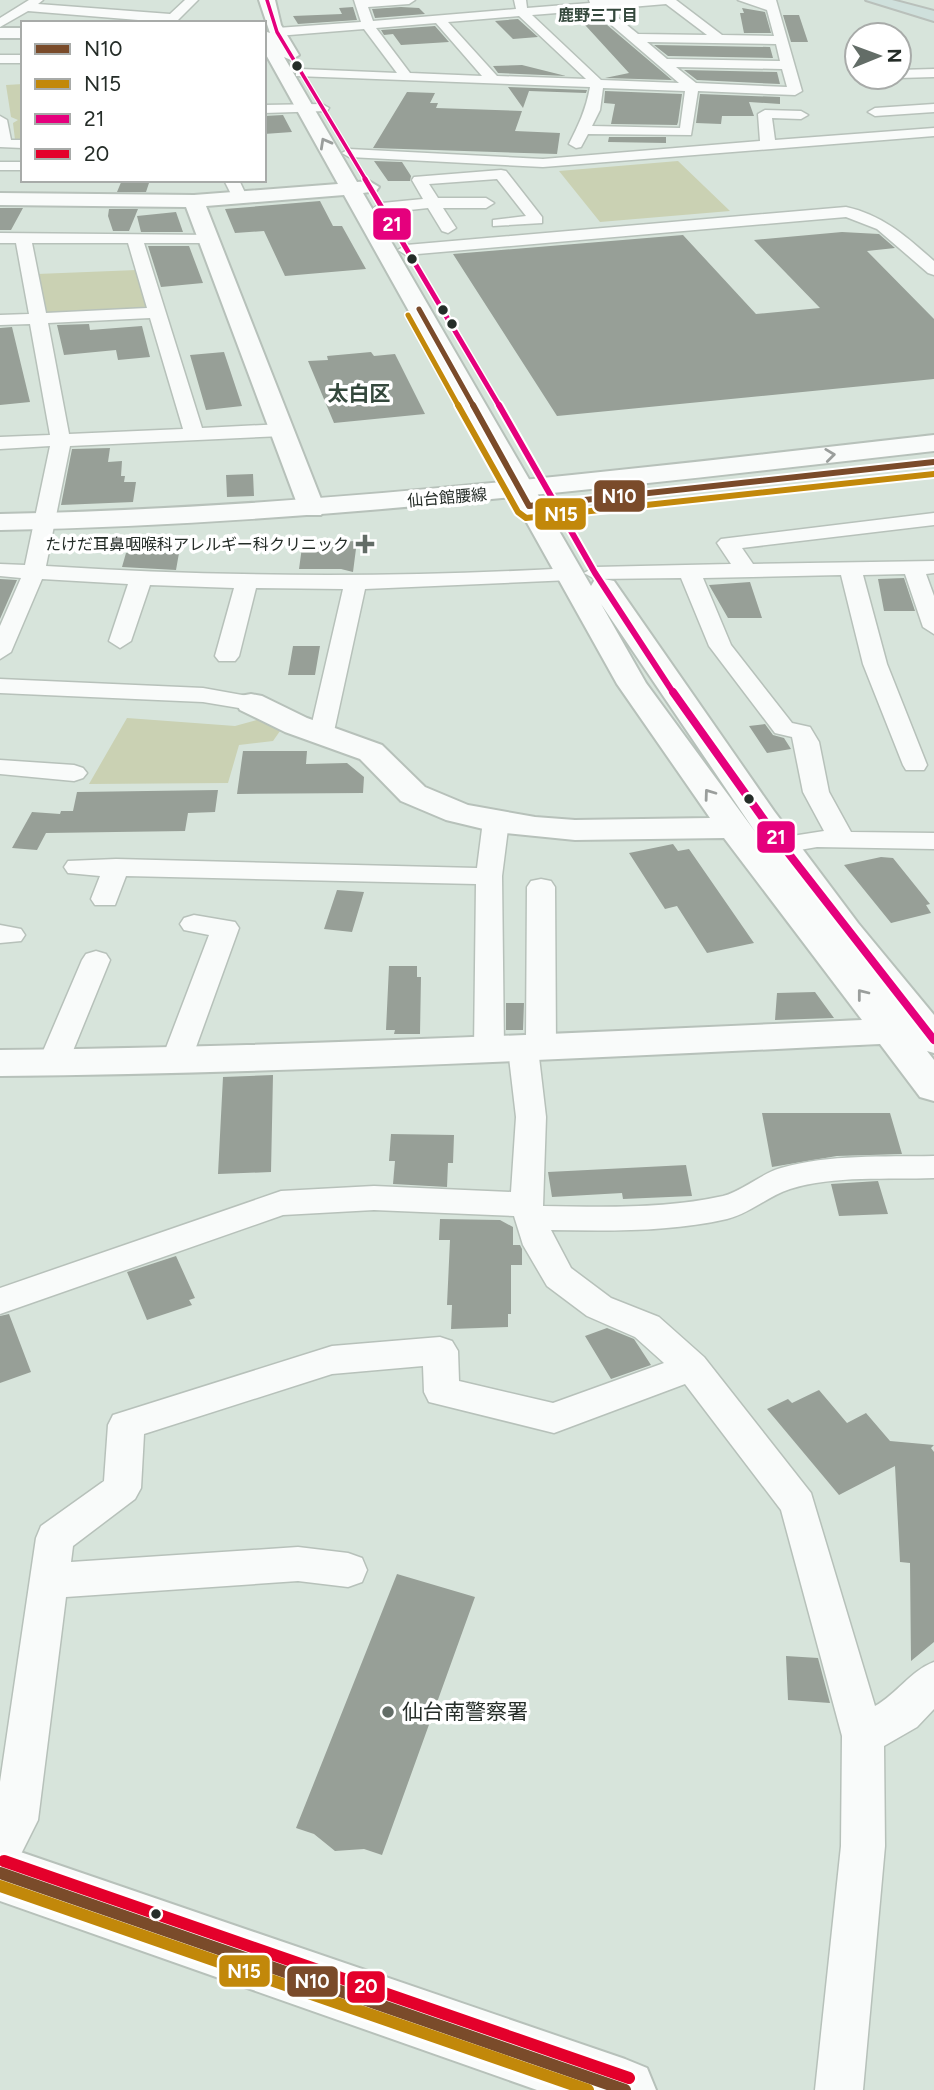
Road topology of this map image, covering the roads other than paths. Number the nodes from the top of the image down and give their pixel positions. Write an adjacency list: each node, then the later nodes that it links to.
1 (94, 0): 16 (street)
2 (251, 0): 22 (street)
3 (267, 0): 25 (street)
4 (409, 0): 9 (street)
5 (669, 0): 11 (street); 29 (street)
6 (744, 0): 14 (street)
7 (874, 0): 19 (highway)
8 (898, 0): 17 (highway)
9 (361, 2): 24 (street)
10 (188, 3): 13 (street); 21 (street)
11 (596, 3): 15 (street); 28 (street)
12 (31, 4): 16 (street); 18 (street)
13 (165, 4)
14 (771, 4): 30 (street)
15 (521, 6): 20 (street); 40 (street)
16 (73, 10): 21 (street)
17 (934, 10)
18 (6, 15): 23 (street)
19 (934, 16)
20 (439, 19): 24 (street); 39 (street)
21 (170, 21)
22 (261, 21)
23 (0, 23)
24 (368, 24): 25 (street); 38 (street)
25 (266, 31): 35 (street); 44 (street)
26 (0, 33): 27 (street)
27 (21, 33)
28 (634, 38): 29 (street); 33 (street)
29 (719, 39): 30 (street)
30 (781, 40): 34 (street)
31 (0, 59): 32 (street)
32 (21, 59)
33 (665, 63): 34 (street); 41 (street)
34 (788, 65): 41 (street)
35 (301, 73): 38 (street); 44 (street)
36 (934, 73): 37 (street)
37 (913, 74)
38 (406, 76): 39 (street)
39 (492, 79): 40 (street)
40 (597, 83): 41 (street); 48 (street)
41 (692, 87): 48 (street)
42 (934, 108): 45 (street)
43 (266, 109): 44 (street)
44 (314, 109): 53 (street); 59 (street, one-way to 44)
45 (875, 112)
46 (801, 115): 52 (street)
47 (0, 120): 50 (street)
48 (580, 130): 54 (street)
49 (934, 132): 52 (street)
50 (2, 144): 51 (street); 56 (street)
51 (21, 144)
52 (768, 146): 54 (street)
53 (349, 153): 55 (street); 59 (street)
54 (574, 161): 55 (street)
55 (542, 163): 57 (street)
56 (10, 166)
57 (501, 174): 62 (street); 65 (street)
58 (235, 188): 59 (street); 61 (street)
59 (367, 194): 62 (street); 71 (street); 83 (street)
60 (0, 199): 61 (street)
61 (194, 201): 69 (street)
62 (432, 202): 63 (street); 66 (street)
63 (486, 203)
64 (877, 223): 71 (street); 72 (street); 73 (street)
65 (481, 224)
66 (448, 228)
67 (0, 238): 68 (street)
68 (23, 238): 70 (street); 75 (street)
69 (209, 238): 70 (street); 77 (street)
70 (135, 239): 74 (street)
71 (406, 250): 83 (street)
72 (934, 270)
73 (934, 284)
74 (157, 313): 75 (street); 78 (street)
75 (39, 318): 76 (street); 79 (street)
76 (0, 320)
77 (283, 430): 78 (street); 84 (street)
78 (194, 434): 79 (street)
79 (61, 440): 80 (street); 87 (street)
80 (0, 443)
81 (934, 443): 83 (street, 仙台館腰線, one-way to 81)
82 (934, 462): 83 (street, 仙台館腰線)
83 (537, 497): 84 (street, 仙台館腰線); 87 (street, 仙台館腰線); 95 (street)
84 (312, 509): 87 (street, 仙台館腰線)
85 (934, 519): 93 (street)
86 (0, 522): 87 (street, 仙台館腰線)
87 (46, 529): 88 (street, 仙台館腰線); 94 (street)
88 (0, 537)
89 (924, 567): 90 (street); 99 (street)
90 (850, 568): 93 (street); 107 (street)
91 (0, 570): 94 (street)
92 (689, 570): 93 (street); 95 (street); 112 (street)
93 (746, 570)
94 (33, 573): 96 (street); 101 (street)
95 (583, 574): 98 (street); 105 (street)
96 (141, 578): 97 (street); 100 (street)
97 (247, 581): 98 (street); 102 (street)
98 (355, 583): 106 (street)
99 (934, 627)
100 (120, 641)
101 (0, 652)
102 (227, 656)
103 (0, 686): 104 (street)
104 (251, 703): 106 (street)
105 (680, 729): 111 (street, one-way to 105); 114 (street)
106 (321, 736): 110 (street)
107 (915, 765)
108 (0, 767): 109 (street)
109 (74, 773)
110 (496, 821): 111 (street); 117 (street)
111 (734, 828): 122 (street, one-way to 111)
112 (842, 840): 113 (street); 114 (street)
113 (934, 841)
114 (782, 845): 122 (street)
115 (77, 867): 116 (street)
116 (116, 867): 117 (street); 119 (street)
117 (489, 876): 123 (street)
118 (541, 887): 123 (street)
119 (105, 899)
120 (194, 924): 124 (street)
121 (96, 960): 126 (street)
122 (921, 1032): 123 (street); 127 (street)
123 (518, 1049): 124 (street); 129 (street)
124 (176, 1061): 126 (street)
125 (0, 1063): 126 (street)
126 (53, 1063)
127 (934, 1087)
128 (934, 1167): 129 (street)
129 (527, 1211): 130 (street); 131 (street)
130 (0, 1301)
131 (692, 1367): 133 (street); 135 (street)
132 (348, 1570): 133 (street)
133 (50, 1581): 136 (street)
134 (932, 1686): 135 (street)
135 (863, 1736): 139 (street)
136 (0, 1851)
137 (0, 1873): 138 (street)
138 (625, 2090)
139 (839, 2090)

